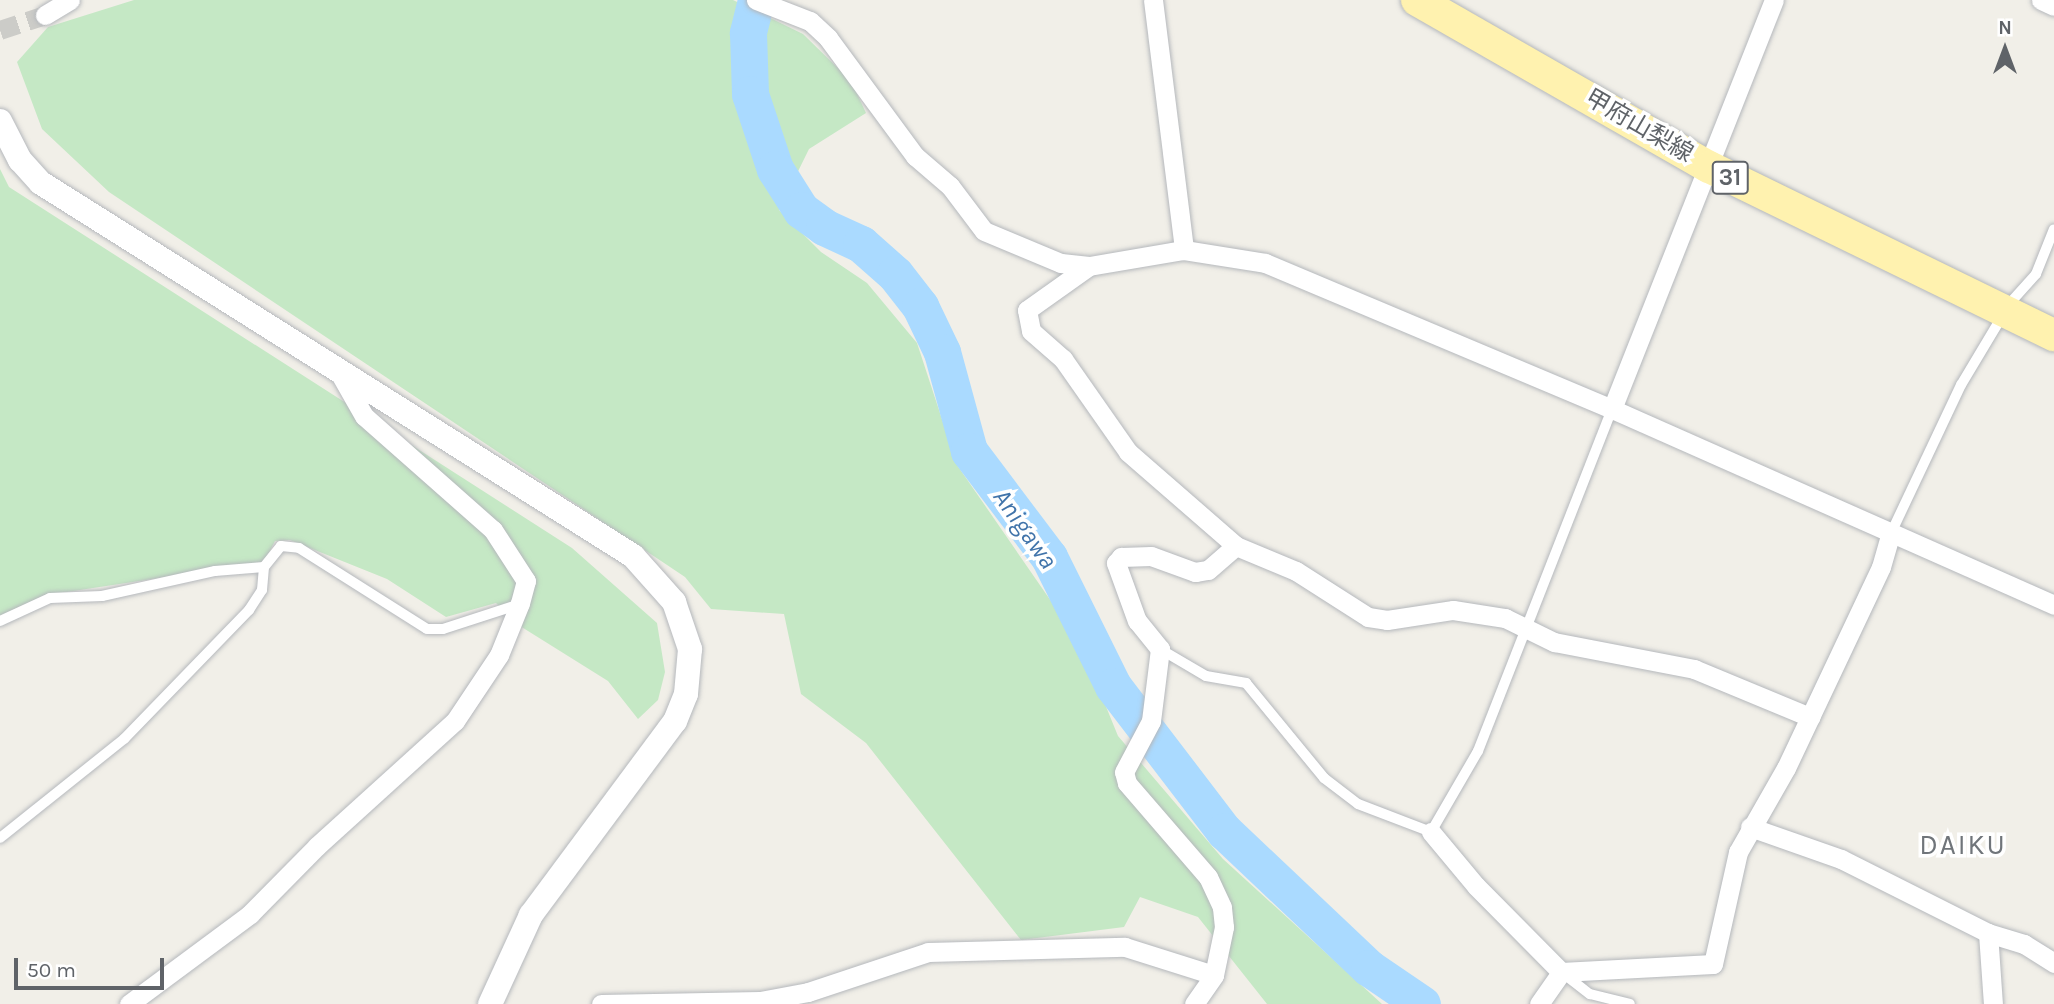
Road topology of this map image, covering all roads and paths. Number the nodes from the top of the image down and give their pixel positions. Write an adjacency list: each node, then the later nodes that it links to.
1 (70, 0): 8 (street)
2 (756, 0): 13 (street)
3 (1153, 0): 12 (street)
4 (1416, 0): 10 (main road, 甲府山梨線 / 31)
5 (1774, 0): 10 (street)
6 (2041, 0): 7 (street)
7 (2054, 6)
8 (45, 15)
9 (0, 121): 16 (street)
10 (1709, 167): 14 (main road, 甲府山梨線 / 31); 17 (street)
11 (2054, 229): 14 (lane)
12 (1184, 250): 13 (street); 17 (street)
13 (1089, 266): 19 (street)
14 (2004, 312): 15 (main road, 甲府山梨線 / 31); 18 (lane)
15 (2054, 335)
16 (340, 374): 21 (street); 35 (street)
17 (1612, 409): 18 (street); 24 (lane)
18 (1891, 533): 22 (street); 26 (street)
19 (1236, 546): 24 (street); 25 (street)
20 (264, 567): 21 (lane); 23 (lane); 29 (lane)
21 (520, 603): 34 (street)
22 (2054, 604)
23 (0, 621)
24 (1526, 626): 26 (street); 28 (lane)
25 (1160, 649): 28 (lane); 33 (street)
26 (1810, 717): 27 (street)
27 (1750, 827): 30 (street); 32 (street)
28 (1431, 832): 32 (street)
29 (0, 838)
30 (1988, 933): 31 (street); 40 (street)
31 (2054, 963)
32 (1560, 972): 38 (street); 39 (lane)
33 (1214, 975): 36 (street); 37 (street)
34 (129, 1004)
35 (491, 1004)
36 (601, 1004)
37 (1194, 1004)
38 (1539, 1004)
39 (1630, 1004)
40 (1993, 1004)

